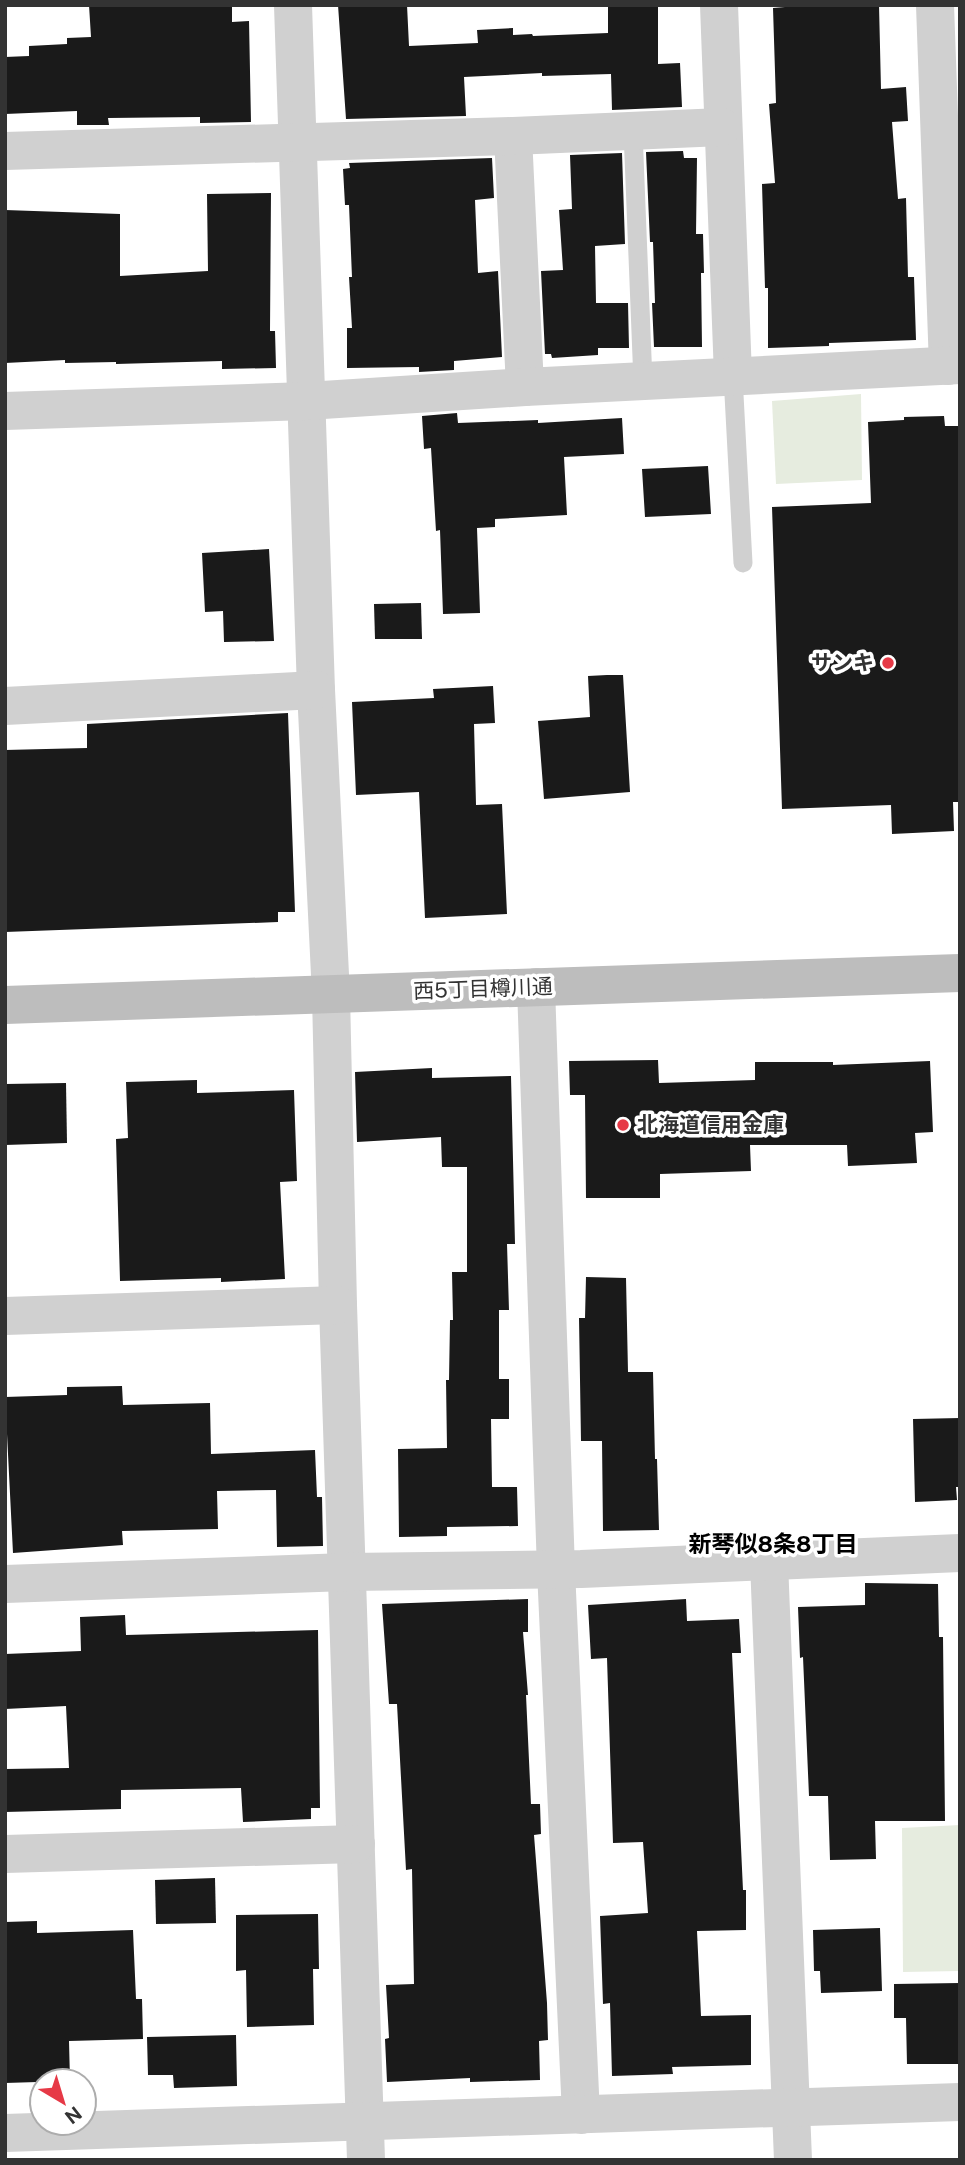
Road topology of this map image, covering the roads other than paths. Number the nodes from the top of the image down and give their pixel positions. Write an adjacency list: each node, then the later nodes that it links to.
1 (293, 5): 7 (street)
2 (719, 5): 4 (street)
3 (935, 5): 9 (street)
4 (722, 127): 5 (street); 10 (street)
5 (633, 131): 6 (street); 11 (lane)
6 (513, 136): 7 (street); 12 (street)
7 (298, 142): 8 (street); 13 (street)
8 (5, 151)
9 (954, 366): 10 (street)
10 (733, 376): 11 (street); 15 (lane)
11 (643, 382): 12 (street)
12 (525, 387): 13 (street)
13 (307, 401): 14 (street); 16 (street)
14 (5, 411)
15 (743, 563)
16 (316, 690): 17 (street); 20 (street)
17 (5, 706)
18 (960, 973): 19 (main road, 西5丁目樽川通)
19 (536, 987): 20 (main road, 西5丁目樽川通); 26 (street)
20 (331, 995): 21 (main road, 西5丁目樽川通); 22 (street)
21 (5, 1006)
22 (338, 1305): 23 (street); 27 (street)
23 (5, 1316)
24 (960, 1553): 25 (street)
25 (769, 1562): 26 (street); 32 (street)
26 (556, 1570): 27 (street); 33 (street)
27 (347, 1572): 28 (street); 29 (street)
28 (5, 1584)
29 (356, 1843): 30 (street); 34 (street)
30 (5, 1854)
31 (960, 2102): 32 (street)
32 (791, 2108): 33 (street); 37 (street)
33 (581, 2115): 34 (street)
34 (365, 2121): 35 (street); 36 (street)
35 (5, 2133)
36 (366, 2160)
37 (793, 2160)

